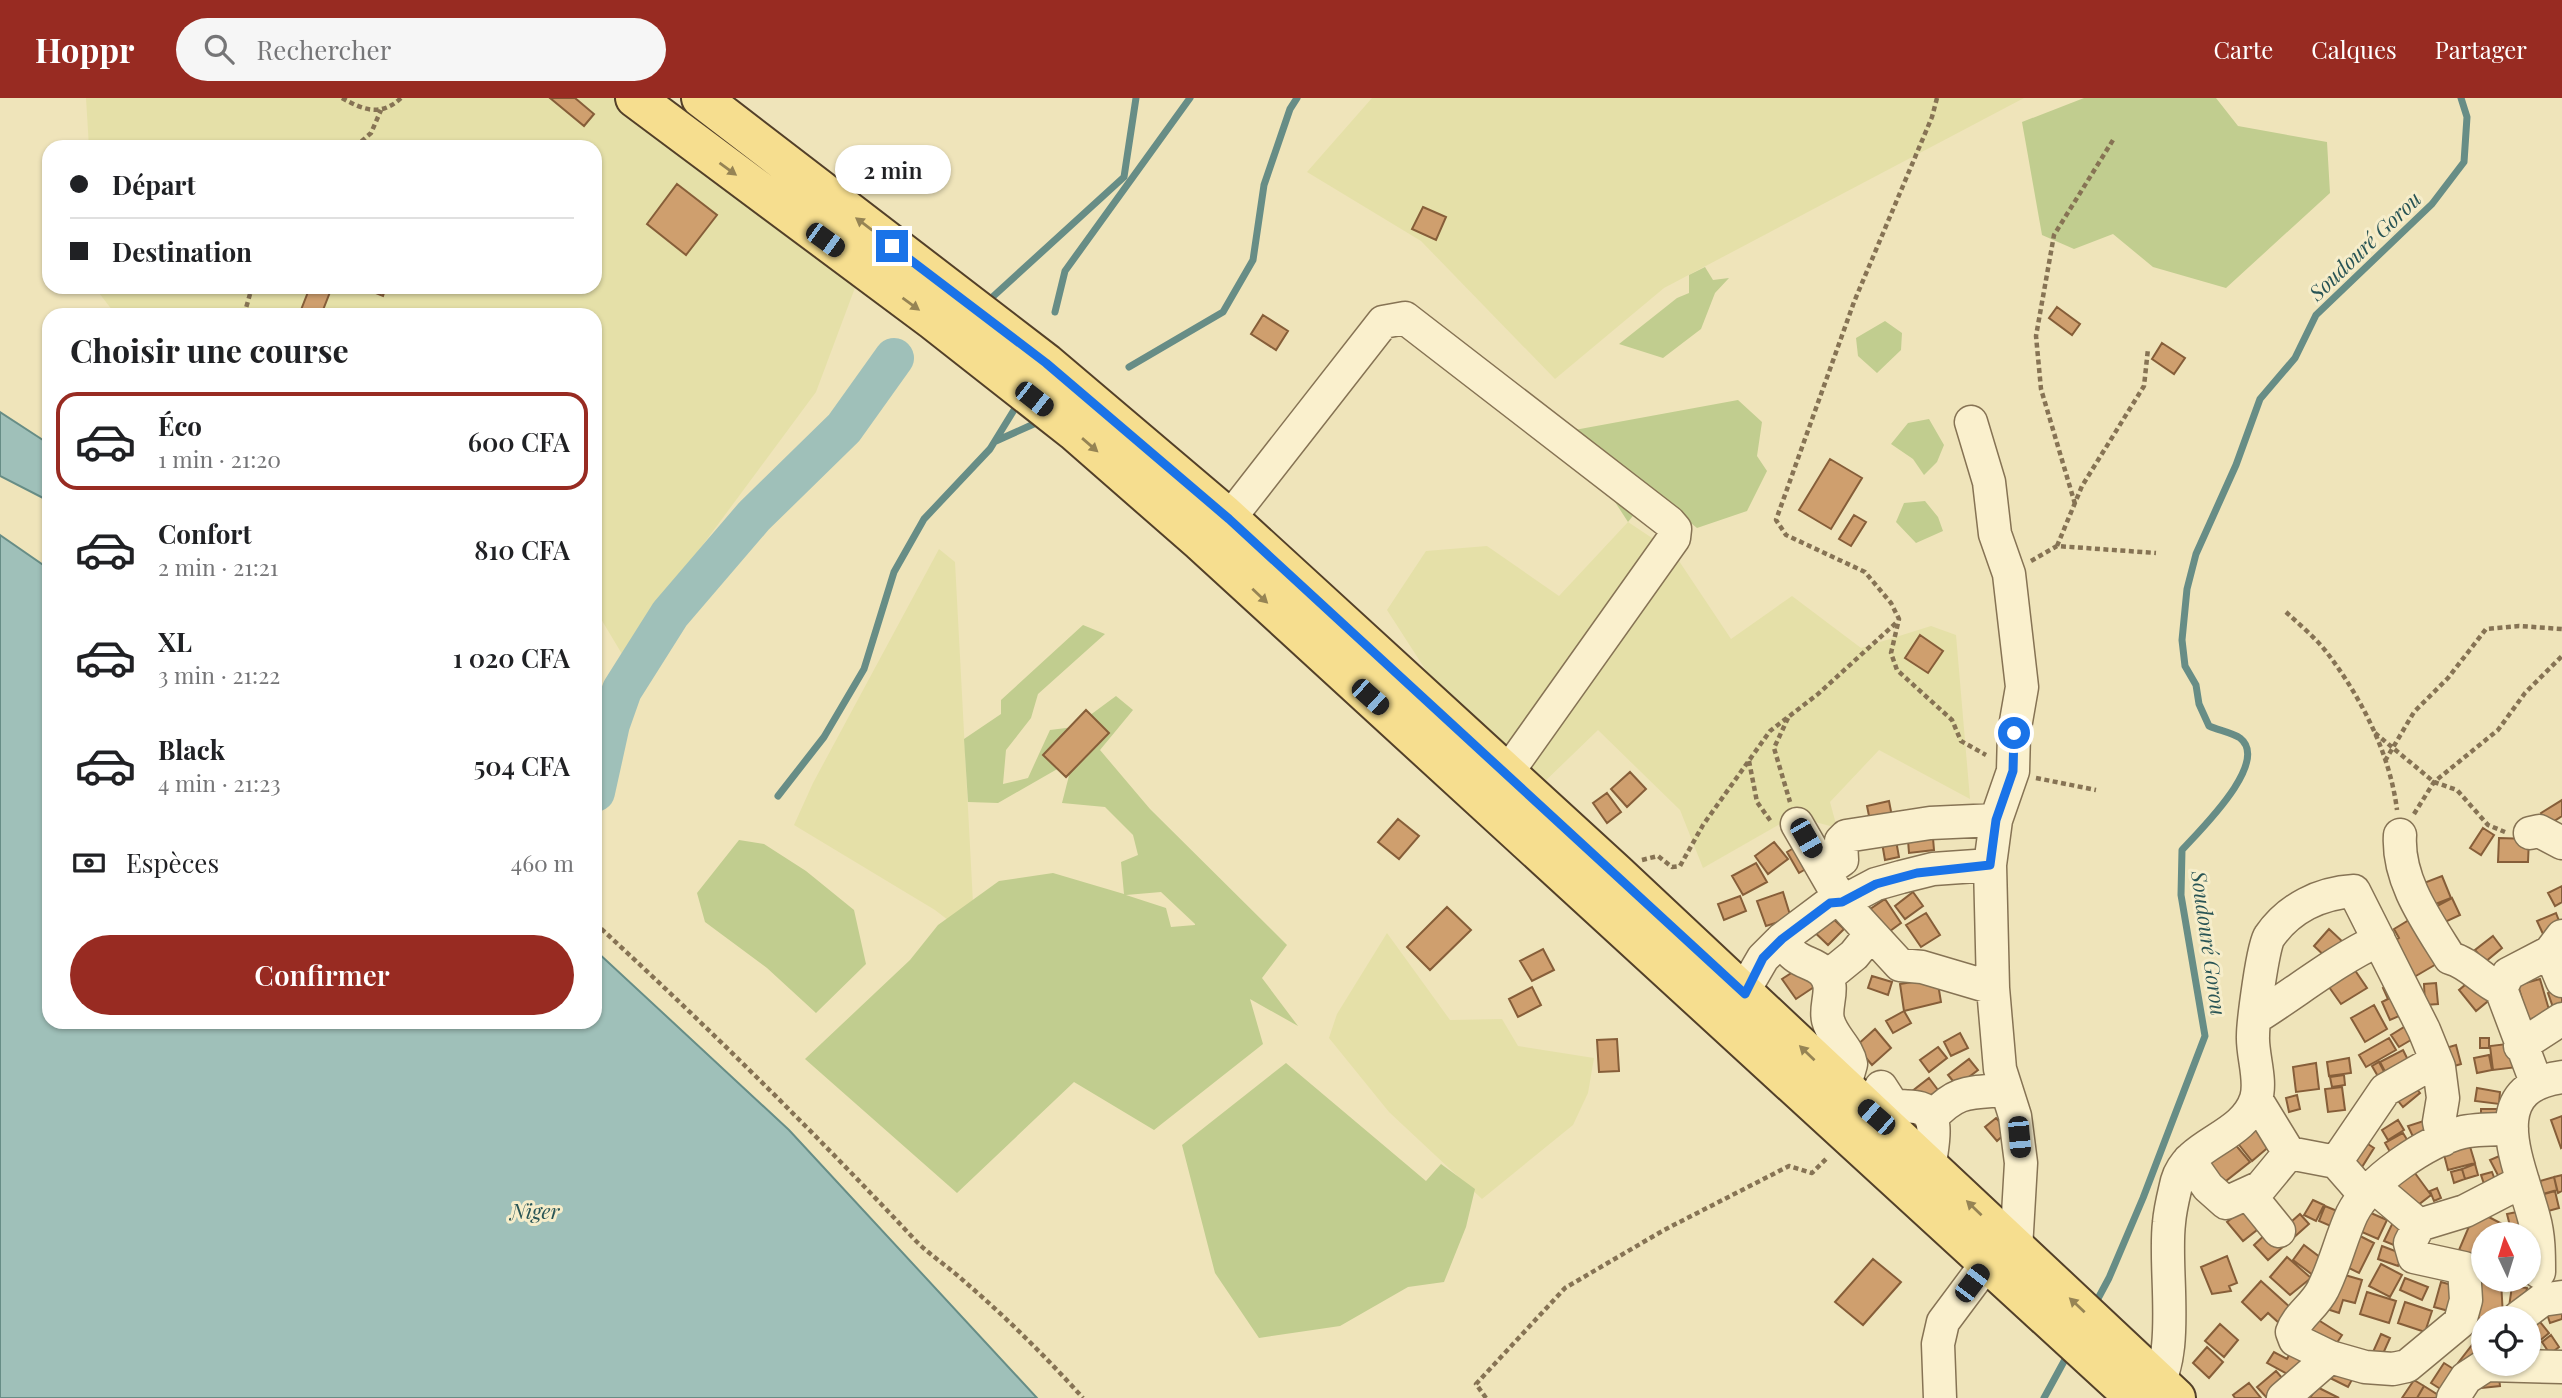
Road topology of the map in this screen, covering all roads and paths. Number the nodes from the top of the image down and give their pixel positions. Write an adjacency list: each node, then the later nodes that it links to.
1 (342, 98): 6 (path)
2 (401, 98): 6 (path)
3 (635, 98): 9 (main road)
4 (1937, 98): 18 (path)
5 (709, 105): 9 (main road); 13 (main road, one-way to 5)
6 (381, 110): 7 (path)
7 (362, 140)
8 (2113, 141): 12 (path)
9 (694, 144): 13 (main road, one-way to 13)
10 (2148, 349): 12 (path)
11 (1971, 422): 16 (street)
12 (2075, 503): 14 (path)
13 (1218, 525): 21 (main road); 28 (street)
14 (2057, 546): 15 (path); 16 (path)
15 (2156, 553)
16 (2009, 574): 27 (street)
17 (2286, 612): 23 (path)
18 (1899, 620): 22 (path); 27 (path)
19 (2562, 629): 24 (path)
20 (2562, 656): 29 (path)
21 (1363, 666): 28 (main road); 49 (main road)
22 (1788, 717): 25 (path); 32 (path)
23 (2375, 733): 24 (path); 26 (path)
24 (2392, 747): 26 (path); 29 (path)
25 (1748, 760): 32 (path); 38 (path)
26 (2385, 762): 34 (path)
27 (2013, 771): 30 (path); 31 (street)
28 (1507, 773): 38 (main road)
29 (2434, 782): 33 (path); 34 (path)
30 (2096, 790)
31 (1996, 820): 36 (street); 37 (street)
32 (1801, 831): 37 (street)
33 (2530, 832): 35 (street)
34 (2400, 835): 48 (street)
35 (2562, 844)
36 (1990, 865): 39 (street); 47 (street)
37 (1825, 872): 39 (street)
38 (1616, 873): 49 (main road)
39 (1842, 902): 41 (street); 42 (street)
40 (602, 929): 84 (path)
41 (1870, 935): 45 (street); 47 (street)
42 (1782, 939): 45 (street); 49 (street)
43 (2379, 940): 50 (street); 50 (street); 53 (street)
44 (2556, 944): 46 (street); 48 (street)
45 (1827, 977): 55 (street)
46 (2562, 981)
47 (1993, 988): 57 (street)
48 (2501, 989): 52 (street)
49 (1735, 1008): 55 (main road, one-way to 49); 61 (main road)
50 (2255, 1018): 58 (street)
51 (2562, 1019): 52 (street)
52 (2520, 1046): 54 (street)
53 (2437, 1061): 62 (street); 65 (street)
54 (2549, 1080): 60 (street)
55 (1840, 1085): 66 (main road)
56 (1881, 1087): 59 (street)
57 (2006, 1090): 59 (street); 73 (street)
58 (2256, 1099): 63 (street); 64 (street)
59 (1932, 1117): 66 (street)
60 (2512, 1129): 62 (street); 67 (street)
61 (1844, 1133): 73 (main road); 85 (path)
62 (2444, 1140): 68 (street)
63 (2289, 1153): 65 (street); 69 (street)
64 (2189, 1160): 69 (street); 83 (street)
65 (2336, 1162): 68 (street)
66 (1930, 1165): 73 (main road, one-way to 66)
67 (2523, 1181): 70 (street); 71 (street)
68 (2369, 1190): 71 (street); 79 (street)
69 (2249, 1194): 72 (street)
70 (2548, 1217): 75 (street)
71 (2419, 1225): 74 (street)
72 (2279, 1231)
73 (2008, 1262): 83 (main road); 86 (street)
74 (2471, 1268)
75 (2541, 1270)
76 (2471, 1281): 77 (street)
77 (2471, 1322)
78 (2471, 1327): 79 (street)
79 (2330, 1357): 87 (street)
80 (2541, 1366): 81 (street)
81 (2562, 1367)
82 (2471, 1375): 88 (street)
83 (2155, 1395)
84 (1083, 1398)
85 (1486, 1398)
86 (1940, 1398)
87 (2283, 1398)
88 (2453, 1398)

